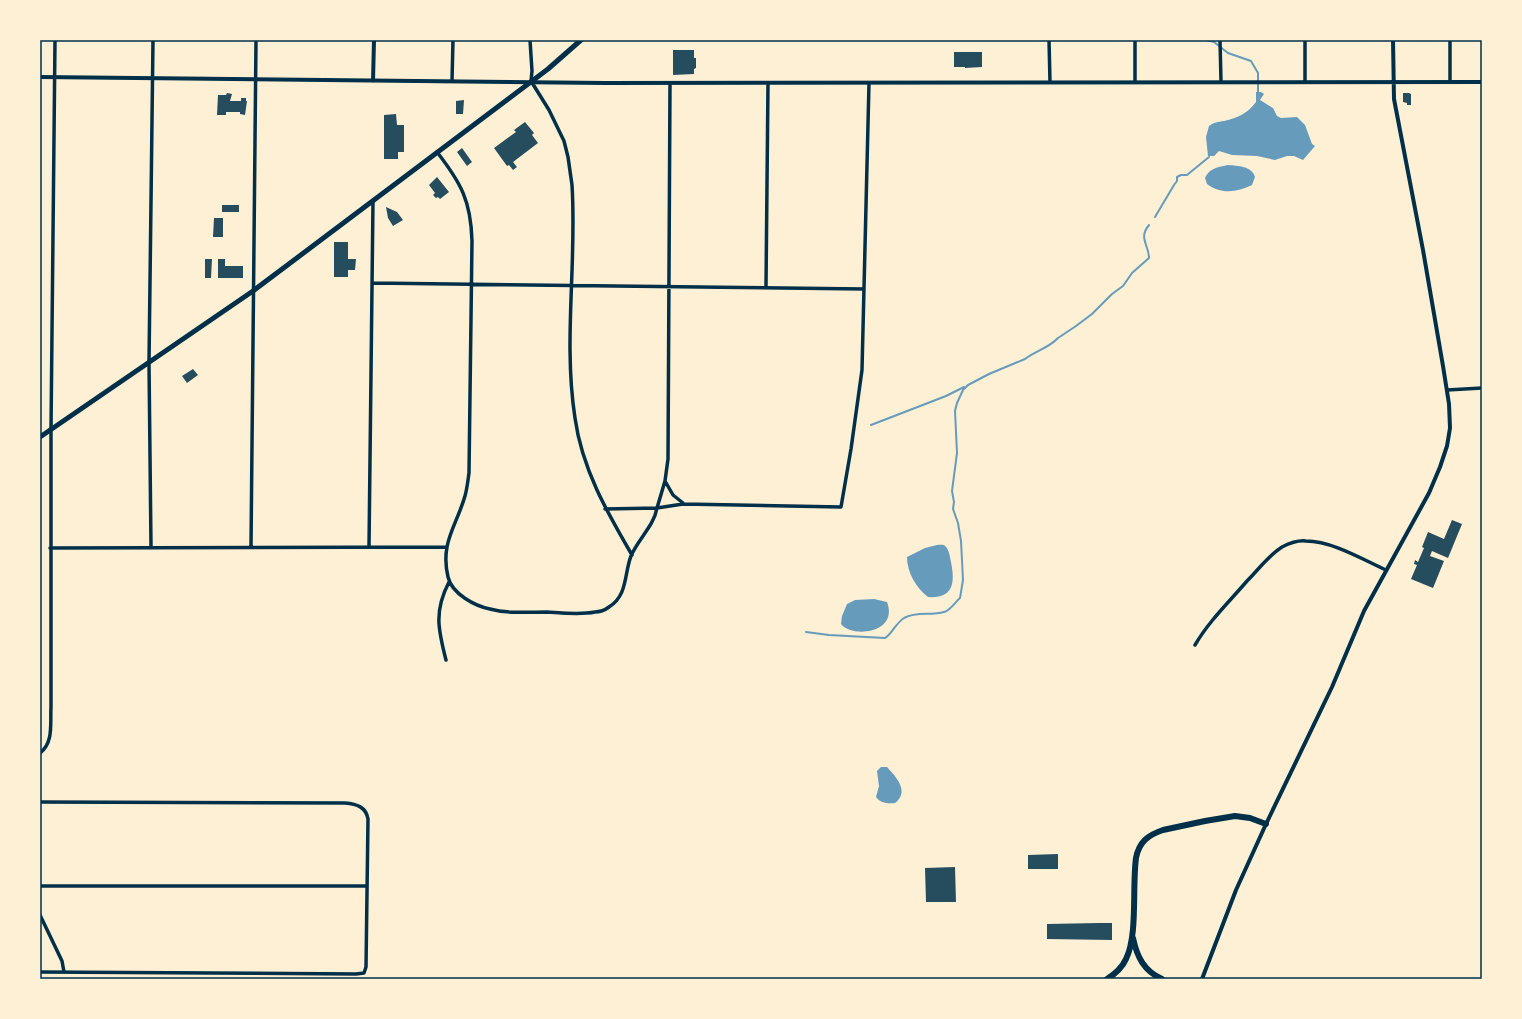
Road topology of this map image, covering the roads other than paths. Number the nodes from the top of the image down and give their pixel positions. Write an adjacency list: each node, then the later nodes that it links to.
1 (55, 40): 15 (street)
2 (153, 40): 16 (street)
3 (256, 40): 17 (street)
4 (374, 40): 18 (street)
5 (453, 40): 19 (street)
6 (530, 40): 20 (street)
7 (581, 40): 20 (main road)
8 (1049, 40): 23 (street)
9 (1135, 40): 24 (street)
10 (1305, 40): 26 (street)
11 (1393, 40): 27 (street)
12 (1450, 40): 28 (street)
13 (1220, 41): 25 (street)
14 (40, 77): 15 (street)
15 (54, 77): 16 (street); 43 (street)
16 (153, 78): 17 (street); 40 (street)
17 (256, 79): 18 (street); 39 (street)
18 (374, 81): 19 (street)
19 (452, 81): 20 (street)
20 (531, 81): 30 (street); 31 (main road); 35 (street)
21 (768, 82): 22 (street); 30 (street); 37 (street)
22 (869, 82): 23 (street); 38 (street)
23 (1050, 82): 24 (street)
24 (1135, 82): 25 (street)
25 (1221, 82): 26 (street)
26 (1305, 82): 27 (street)
27 (1393, 82): 28 (street); 42 (street)
28 (1450, 82): 29 (street)
29 (1482, 82)
30 (670, 83): 36 (street)
31 (438, 152): 32 (main road); 34 (street)
32 (373, 201): 33 (street); 39 (main road)
33 (372, 283): 34 (street); 51 (street)
34 (472, 284): 35 (street); 52 (street)
35 (572, 285): 36 (street); 48 (street)
36 (669, 286): 37 (street); 45 (street)
37 (766, 286): 38 (street)
38 (864, 288): 46 (street)
39 (253, 291): 40 (main road); 50 (street)
40 (149, 363): 43 (main road); 49 (street)
41 (1482, 388): 42 (street)
42 (1447, 390): 55 (street)
43 (51, 430): 44 (main road); 53 (street)
44 (40, 437)
45 (665, 481): 46 (street); 47 (street)
46 (683, 504): 47 (street)
47 (657, 508): 48 (street); 54 (street)
48 (605, 509): 54 (street)
49 (151, 547): 50 (street); 53 (street)
50 (251, 547): 51 (street)
51 (369, 547): 52 (street)
52 (446, 547): 56 (street)
53 (50, 548): 59 (street)
54 (632, 555): 56 (street)
55 (1386, 570): 57 (street); 61 (street)
56 (450, 582): 58 (street)
57 (1195, 645)
58 (446, 660)
59 (40, 753)
60 (40, 802): 63 (street)
61 (1266, 824): 65 (highway); 70 (street)
62 (40, 886): 63 (street)
63 (367, 886): 67 (street)
64 (40, 915): 67 (street)
65 (1132, 935): 68 (highway); 69 (highway)
66 (40, 972): 67 (street)
67 (64, 972)
68 (1107, 979)
69 (1162, 979)
70 (1202, 979)

